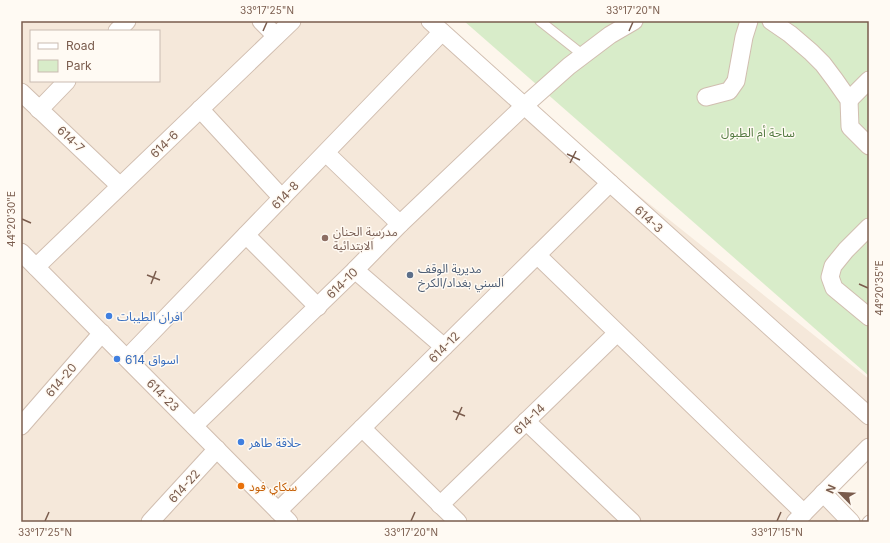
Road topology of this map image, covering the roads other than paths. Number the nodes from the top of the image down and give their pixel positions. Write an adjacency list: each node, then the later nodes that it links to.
1 (127, 21): 9 (street)
2 (261, 21): 11 (street)
3 (292, 21): 11 (street, 614-6)
4 (430, 21): 10 (street, 614-3)
5 (540, 21): 12 (lane)
6 (634, 21): 12 (street, 614-10)
7 (749, 21): 16 (street)
8 (771, 21): 17 (street)
9 (118, 30)
10 (442, 32): 18 (street, 614-3); 22 (street, 614-8)
11 (276, 36): 19 (street, 614-6)
12 (583, 55): 18 (street, 614-10)
13 (869, 80): 17 (street)
14 (67, 82): 20 (street)
15 (21, 92): 20 (street, 614-7)
16 (706, 97)
17 (849, 100): 21 (street)
18 (524, 106): 23 (street, 614-3); 26 (street, 614-10)
19 (200, 109): 24 (street, 614-6); 25 (street)
20 (39, 110): 24 (street, 614-7)
21 (869, 146)
22 (326, 153): 25 (street, 614-8); 26 (street)
23 (610, 183): 30 (street, 614-12); 39 (street, 614-3)
24 (120, 186): 31 (street, 614-6)
25 (282, 198): 28 (street, 614-8)
26 (400, 224): 32 (street, 614-10)
27 (868, 230): 34 (street)
28 (246, 235): 33 (street); 38 (street, 614-8)
29 (21, 252): 31 (street, 614-23)
30 (537, 255): 36 (street); 37 (street, 614-12)
31 (36, 267): 35 (street, 614-23)
32 (355, 270): 33 (street, 614-10); 37 (street)
33 (318, 307): 42 (street, 614-10)
34 (869, 317)
35 (102, 333): 38 (street, 614-23); 41 (street, 614-20)
36 (617, 333): 40 (street, 614-14); 49 (street)
37 (444, 347): 43 (street, 614-12)
38 (127, 358): 42 (street, 614-23)
39 (869, 416)
40 (526, 421): 47 (street, 614-14); 52 (street)
41 (21, 426)
42 (194, 426): 45 (street, 614-23)
43 (362, 428): 47 (street); 48 (street, 614-12)
44 (869, 447): 46 (street)
45 (217, 449): 48 (street, 614-23); 50 (street, 614-22)
46 (823, 493): 49 (street); 53 (street)
47 (440, 505): 51 (street)
48 (283, 516)
49 (799, 518)
50 (150, 522)
51 (458, 522)
52 (632, 522)
53 (851, 522)

